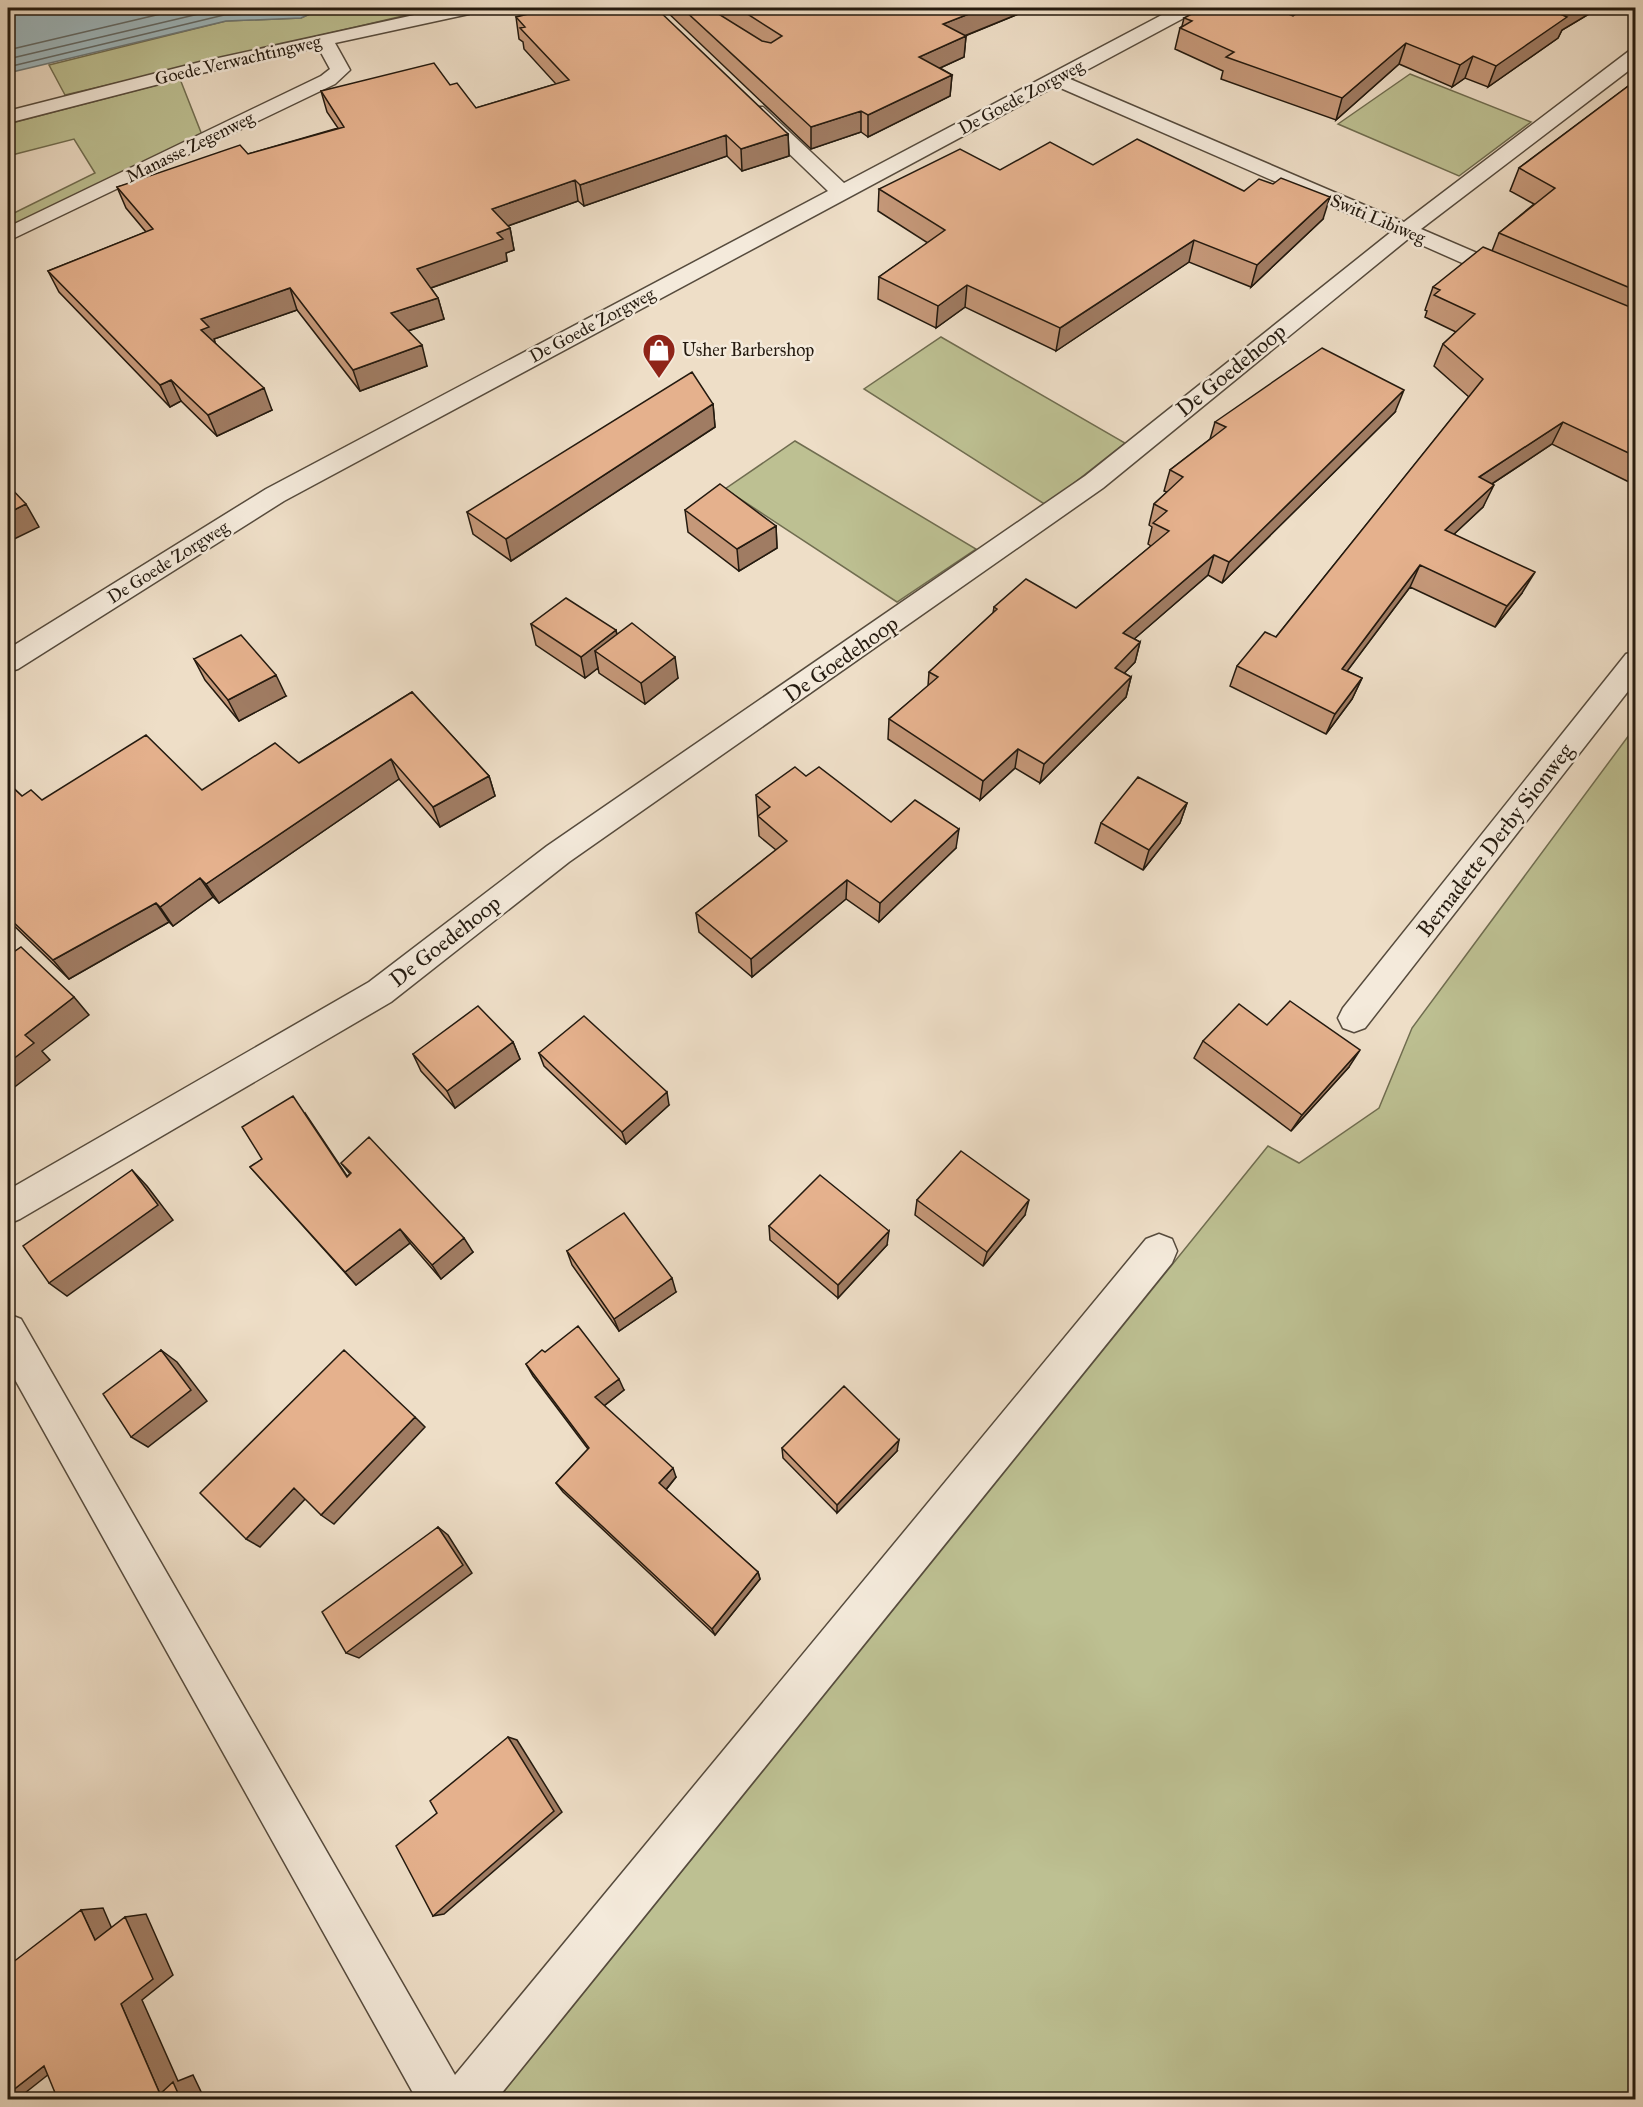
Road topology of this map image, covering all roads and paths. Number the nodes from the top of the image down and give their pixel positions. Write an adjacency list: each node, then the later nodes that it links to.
1 (470, 8): 3 (street, Goede Verwachtingweg)
2 (1188, 8): 5 (street, De Goede Zorgweg)
3 (324, 40): 7 (street, Goede Verwachtingweg); 10 (street, Manasse Zegenweg)
4 (1635, 55): 9 (street, De Goedehoop)
5 (1055, 79): 8 (street, De Goede Zorgweg); 9 (street, Switi Libiweg)
6 (741, 96): 8 (street)
7 (8, 117)
8 (841, 192): 13 (street, De Goede Zorgweg)
9 (1407, 231): 11 (street, Switi Libiweg); 15 (street, De Goedehoop)
10 (8, 235)
11 (1527, 282)
12 (1635, 661): 14 (street, Bernadette Derby Sionweg)
13 (8, 662)
14 (1354, 1018)
15 (8, 1208)
16 (1159, 1251): 19 (street)
17 (8, 1332): 18 (street)
18 (442, 2100)
19 (465, 2100)

